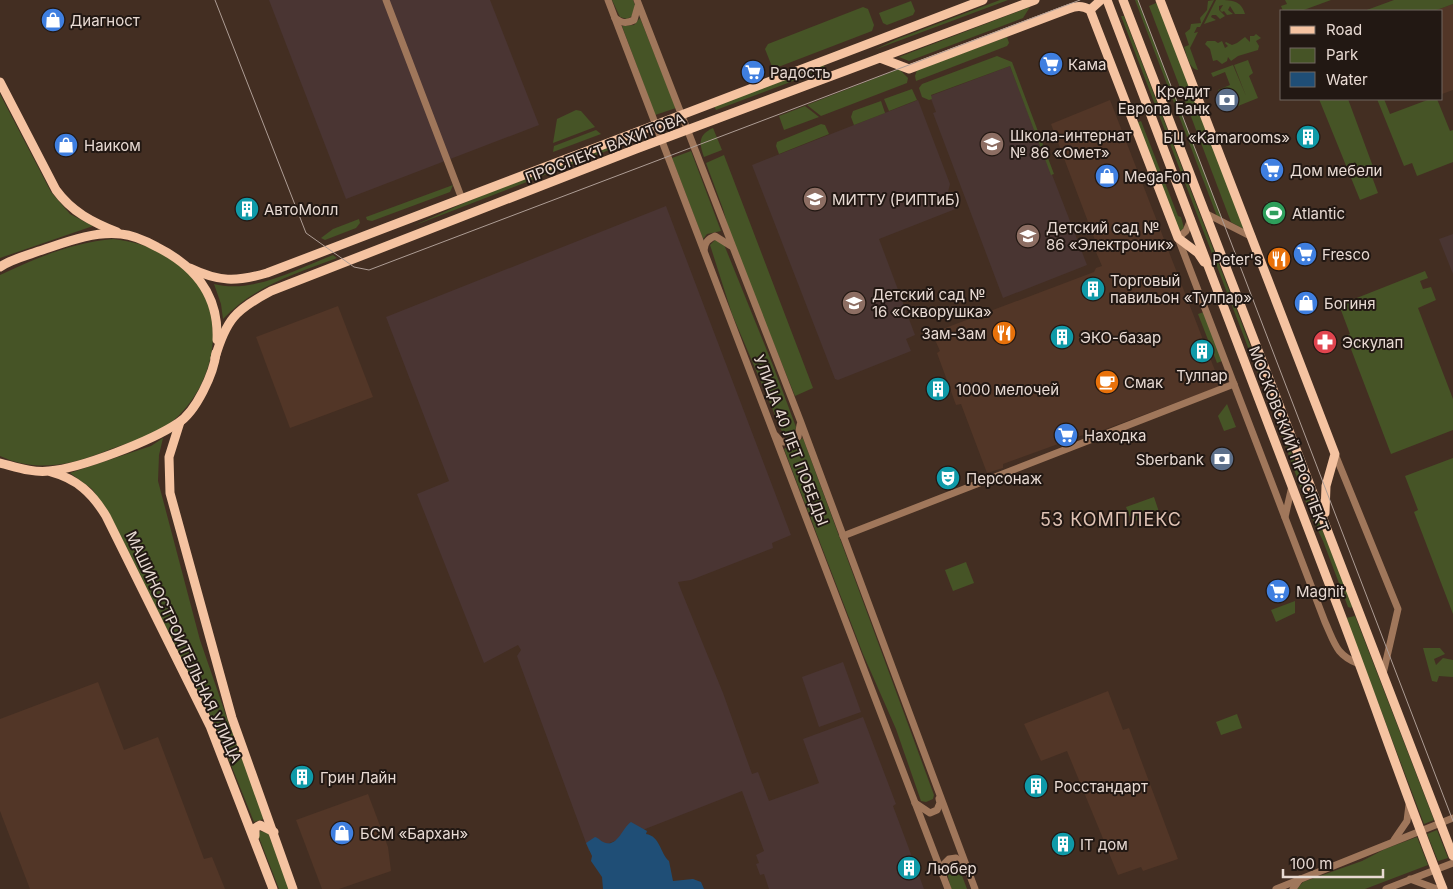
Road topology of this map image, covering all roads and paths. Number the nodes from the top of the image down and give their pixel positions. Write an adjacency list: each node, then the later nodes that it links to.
1 (386, 0): 19 (street)
2 (608, 0): 10 (street, УЛИЦА 40 ЛЕТ ПОБЕДЫ)
3 (982, 0): 11 (main road, ПРОСПЕКТ ВАХИТОВА)
4 (1035, 0): 12 (main road, ПРОСПЕКТ ВАХИТОВА)
5 (1102, 0): 9 (main road); 22 (main road, МОСКОВСКИЙ ПРОСПЕКТ)
6 (1123, 0): 20 (main road, МОСКОВСКИЙ ПРОСПЕКТ)
7 (1160, 0): 25 (main road)
8 (638, 2): 10 (street); 15 (street, УЛИЦА 40 ЛЕТ ПОБЕДЫ)
9 (1090, 10): 12 (main road); 26 (main road)
10 (614, 18): 16 (street, УЛИЦА 40 ЛЕТ ПОБЕДЫ)
11 (845, 51): 13 (main road); 15 (main road, ПРОСПЕКТ ВАХИТОВА)
12 (880, 58): 13 (main road, ПРОСПЕКТ ВАХИТОВА)
13 (850, 69): 17 (main road, ПРОСПЕКТ ВАХИТОВА)
14 (0, 82): 24 (main road)
15 (682, 115): 16 (main road, ПРОСПЕКТ ВАХИТОВА); 17 (street, УЛИЦА 40 ЛЕТ ПОБЕДЫ)
16 (655, 125): 18 (street, УЛИЦА 40 ЛЕТ ПОБЕДЫ); 19 (main road, ПРОСПЕКТ ВАХИТОВА)
17 (688, 131): 18 (main road, ПРОСПЕКТ ВАХИТОВА); 27 (street, УЛИЦА 40 ЛЕТ ПОБЕДЫ)
18 (660, 141): 23 (main road, ПРОСПЕКТ ВАХИТОВА); 28 (street, УЛИЦА 40 ЛЕТ ПОБЕДЫ)
19 (462, 198): 21 (main road, ПРОСПЕКТ ВАХИТОВА)
20 (1207, 214): 25 (street); 42 (main road, МОСКОВСКИЙ ПРОСПЕКТ)
21 (417, 216): 23 (main road); 30 (main road, ПРОСПЕКТ ВАХИТОВА)
22 (1191, 219): 26 (street); 31 (main road, МОСКОВСКИЙ ПРОСПЕКТ)
23 (422, 232): 32 (main road, ПРОСПЕКТ ВАХИТОВА)
24 (122, 234): 29 (main road); 30 (main road)
25 (1252, 237): 37 (main road)
26 (1178, 238): 31 (main road); 33 (street)
27 (731, 246): 28 (street); 34 (street, УЛИЦА 40 ЛЕТ ПОБЕДЫ)
28 (704, 252): 36 (street, УЛИЦА 40 ЛЕТ ПОБЕДЫ)
29 (0, 267)
30 (190, 268): 32 (main road)
31 (1213, 275): 40 (main road, МОСКОВСКИЙ ПРОСПЕКТ)
32 (215, 358): 35 (main road)
33 (1234, 384): 41 (street); 43 (street)
34 (800, 420): 36 (street); 43 (street, УЛИЦА 40 ЛЕТ ПОБЕДЫ)
35 (180, 422): 39 (main road); 54 (main road, МАШИНОСТРОИТЕЛЬНАЯ УЛИЦА)
36 (774, 433): 49 (street, УЛИЦА 40 ЛЕТ ПОБЕДЫ)
37 (1336, 454): 42 (main road); 47 (street)
38 (0, 463): 39 (main road)
39 (48, 472): 55 (main road, МАШИНОСТРОИТЕЛЬНАЯ УЛИЦА)
40 (1292, 486): 41 (street); 45 (main road, МОСКОВСКИЙ ПРОСПЕКТ)
41 (1285, 518): 46 (street)
42 (1325, 520): 44 (main road, МОСКОВСКИЙ ПРОСПЕКТ)
43 (843, 536): 48 (street, УЛИЦА 40 ЛЕТ ПОБЕДЫ)
44 (1355, 600): 45 (main road); 47 (main road, МОСКОВСКИЙ ПРОСПЕКТ)
45 (1338, 606): 46 (main road, МОСКОВСКИЙ ПРОСПЕКТ)
46 (1359, 664): 50 (main road, МОСКОВСКИЙ ПРОСПЕКТ)
47 (1383, 674): 52 (main road, МОСКОВСКИЙ ПРОСПЕКТ)
48 (937, 788): 49 (street); 60 (street, УЛИЦА 40 ЛЕТ ПОБЕДЫ)
49 (915, 803): 63 (street, УЛИЦА 40 ЛЕТ ПОБЕДЫ)
50 (1409, 805): 53 (main road, МОСКОВСКИЙ ПРОСПЕКТ); 56 (street)
51 (1453, 818): 52 (street)
52 (1440, 823): 53 (street); 57 (main road, МОСКОВСКИЙ ПРОСПЕКТ)
53 (1420, 831): 56 (street); 59 (main road, МОСКОВСКИЙ ПРОСПЕКТ)
54 (274, 833): 55 (main road); 65 (main road, МАШИНОСТРОИТЕЛЬНАЯ УЛИЦА)
55 (255, 839): 64 (main road, МАШИНОСТРОИТЕЛЬНАЯ УЛИЦА)
56 (1394, 840): 61 (street)
57 (1453, 856)
58 (1453, 863): 59 (street)
59 (1435, 870): 62 (street); 72 (main road, МОСКОВСКИЙ ПРОСПЕКТ)
60 (968, 871): 63 (street); 67 (street, УЛИЦА 40 ЛЕТ ПОБЕДЫ)
61 (1302, 877): 68 (street); 69 (street)
62 (1410, 879): 70 (street); 71 (street)
63 (944, 880): 66 (street, УЛИЦА 40 ЛЕТ ПОБЕДЫ)
64 (273, 889)
65 (293, 889)
66 (948, 889)
67 (975, 889)
68 (1276, 889)
69 (1293, 889)
70 (1386, 889)
71 (1437, 889)
72 (1442, 889)

